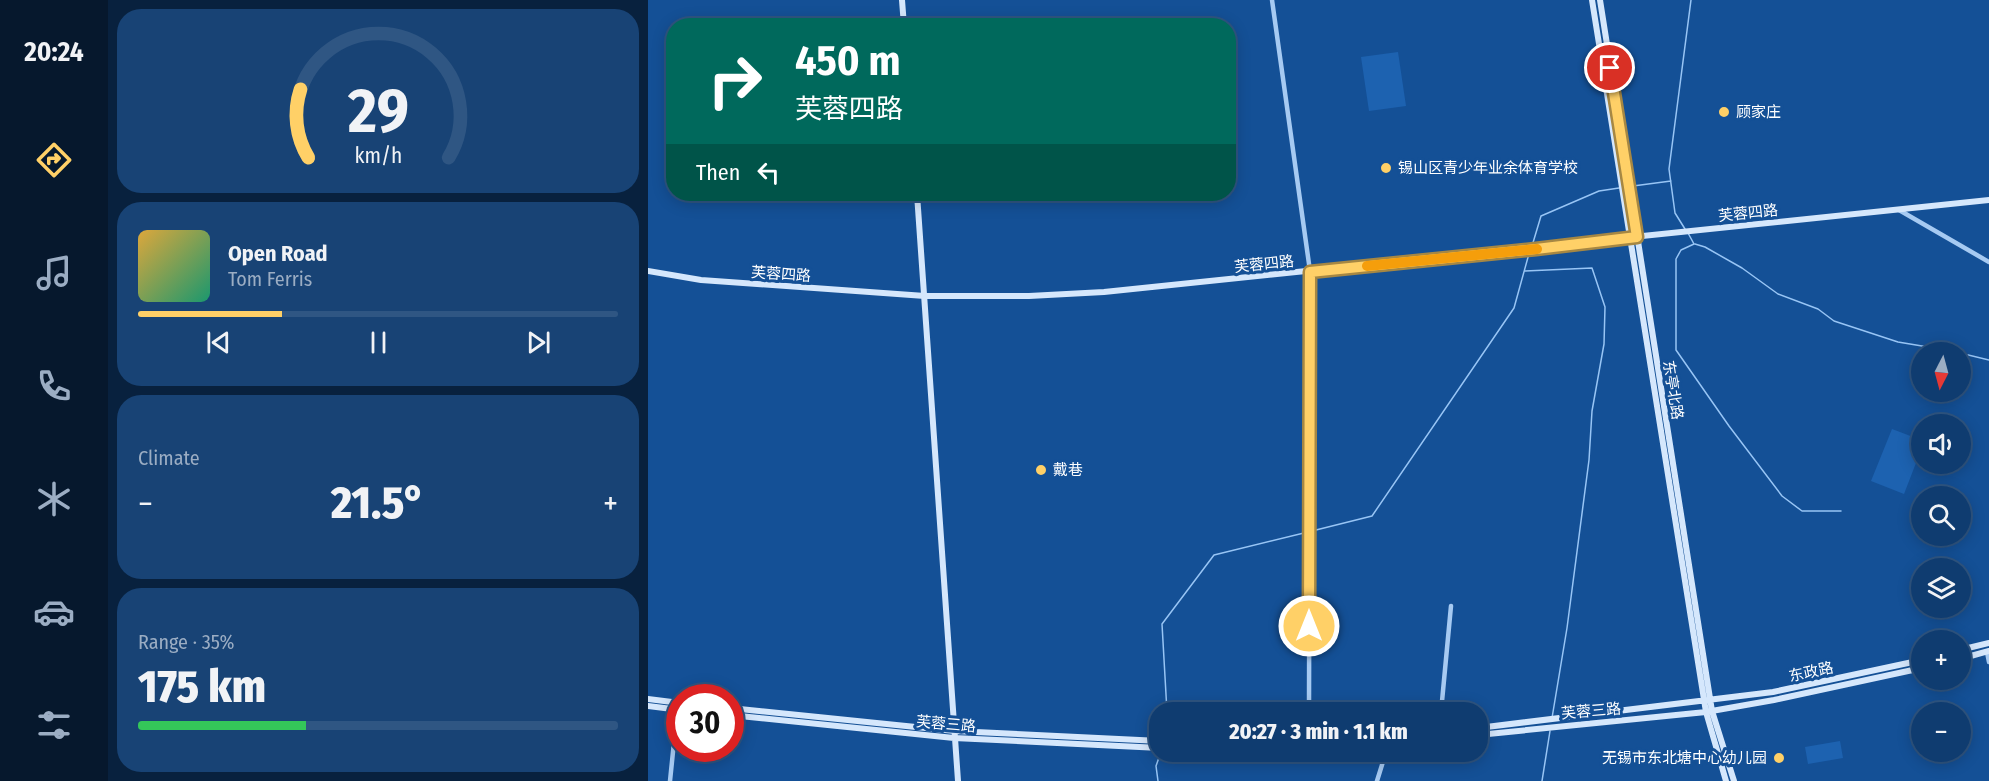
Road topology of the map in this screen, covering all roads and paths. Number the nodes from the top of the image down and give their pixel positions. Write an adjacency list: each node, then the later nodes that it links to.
1 (902, 0): 5 (main road)
2 (1272, 0): 13 (street)
3 (1592, 0): 6 (main road, 东亭北路)
4 (1600, 0): 6 (main road, 东亭北路)
5 (903, 18)
6 (1627, 196): 10 (main road, 东亭北路)
7 (1989, 200): 9 (main road, 芙蓉四路)
8 (918, 201): 14 (main road)
9 (1899, 210): 10 (main road, 芙蓉四路); 11 (street)
10 (1633, 237): 13 (main road, 芙蓉四路); 24 (main road, 东亭北路)
11 (1989, 262)
12 (648, 271): 14 (main road, 芙蓉四路)
13 (1310, 272): 14 (main road, 芙蓉四路); 25 (street)
14 (925, 296): 36 (main road)
15 (1451, 606): 26 (street)
16 (1989, 643): 17 (main road)
17 (1971, 647)
18 (1988, 652): 19 (main road); 21 (street)
19 (1971, 656)
20 (1911, 662): 24 (main road, 东政路)
21 (1989, 662)
22 (1911, 670): 31 (main road, 东政路)
23 (648, 699): 27 (main road)
24 (1707, 701): 31 (main road, 东亭北路); 33 (main road, 芙蓉三路)
25 (1309, 702)
26 (1442, 702)
27 (666, 703)
28 (648, 706): 29 (main road)
29 (666, 706)
30 (744, 710): 36 (main road, 芙蓉三路)
31 (1709, 711): 33 (main road, 芙蓉三路); 43 (main road, 东亭北路); 44 (main road, 东亭北路)
32 (744, 716): 36 (main road, 芙蓉三路)
33 (1537, 725): 34 (main road, 芙蓉三路); 35 (main road, 芙蓉三路)
34 (1488, 727)
35 (1488, 733)
36 (954, 734): 37 (main road, 芙蓉三路); 41 (main road)
37 (1149, 745)
38 (672, 762): 40 (street)
39 (1383, 762): 42 (street)
40 (670, 781)
41 (958, 781)
42 (1377, 781)
43 (1726, 781)
44 (1734, 781)

